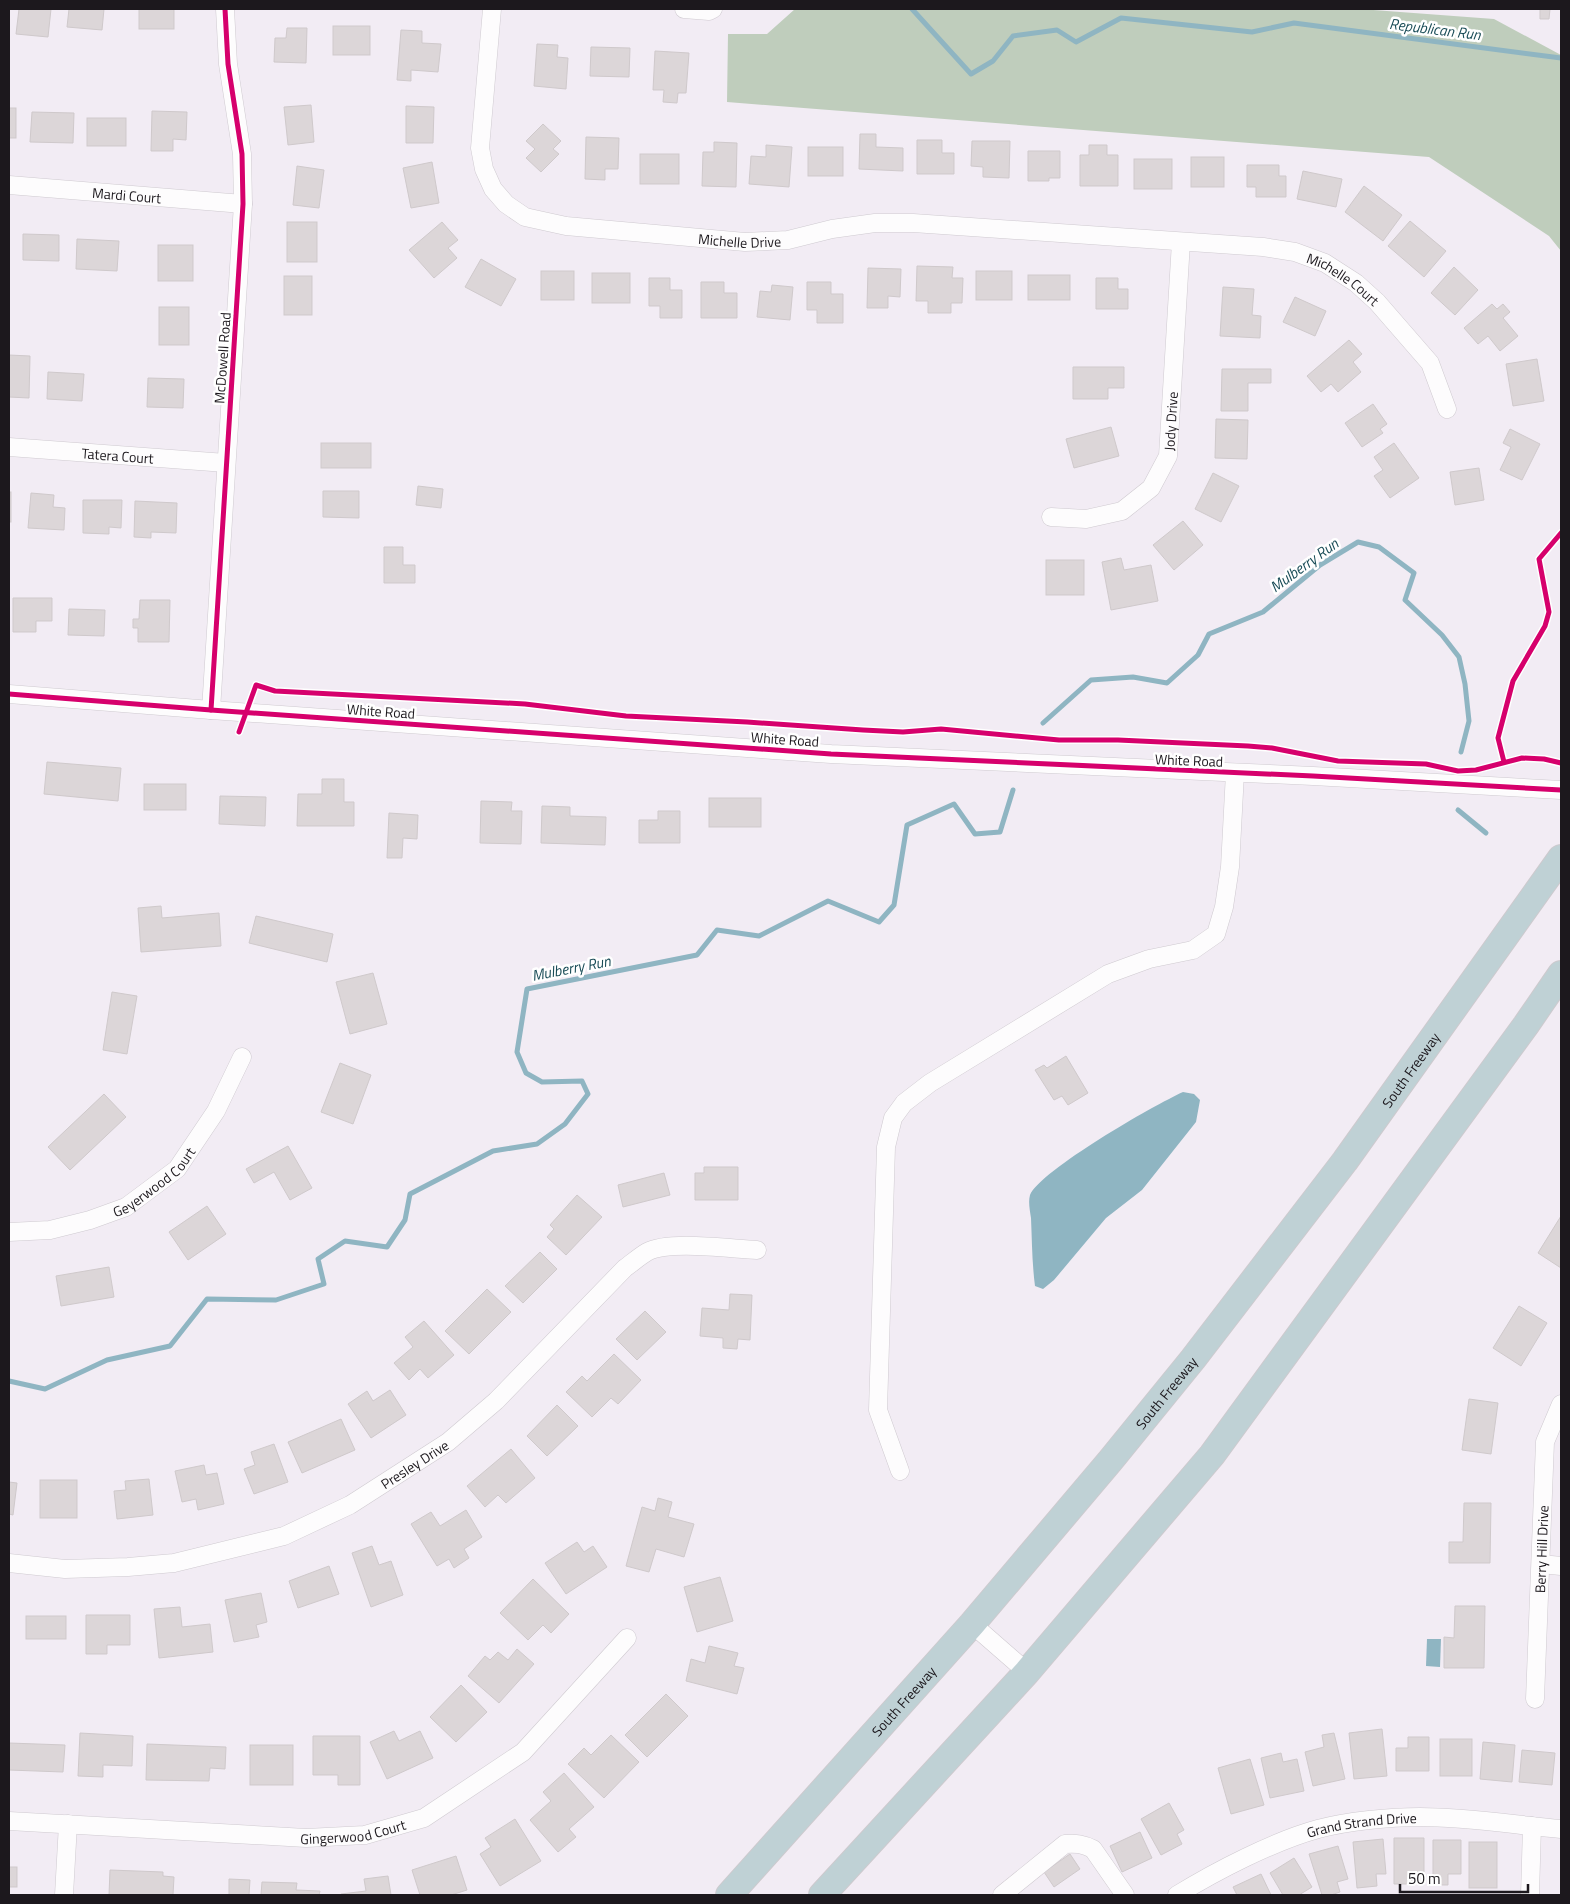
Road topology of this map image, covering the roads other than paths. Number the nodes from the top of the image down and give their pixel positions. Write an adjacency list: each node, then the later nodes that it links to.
1 (225, 9): 6 (street, McDowell Road)
2 (492, 9): 7 (street, Michelle Drive)
3 (684, 9): 4 (street)
4 (711, 10)
5 (9, 185): 6 (street, Mardi Court)
6 (244, 204): 10 (street, McDowell Road)
7 (1181, 242): 8 (street, Michelle Court); 11 (street, Jody Drive)
8 (1447, 409)
9 (9, 447): 10 (street, Tatera Court)
10 (226, 463): 13 (street, McDowell Road)
11 (1052, 517)
12 (9, 694): 13 (street, White Road)
13 (211, 710): 14 (street, White Road)
14 (1235, 773): 15 (street, White Road); 22 (street)
15 (1561, 790)
16 (1561, 858): 26 (highway, South Freeway)
17 (1561, 974): 28 (highway)
18 (242, 1057): 19 (street, Geyerwood Court)
19 (9, 1232)
20 (757, 1250): 23 (street, Presley Drive)
21 (1561, 1404): 24 (street, Berry Hill Drive)
22 (900, 1471)
23 (9, 1563)
24 (1540, 1564): 25 (street); 29 (street, Berry Hill Drive)
25 (1561, 1566)
26 (972, 1624): 28 (street); 35 (highway, South Freeway)
27 (627, 1638): 31 (street, Gingerwood Court)
28 (1027, 1672): 36 (highway)
29 (1535, 1699)
30 (9, 1820): 31 (street, Gingerwood Court)
31 (68, 1824): 34 (street)
32 (1532, 1826): 33 (street, Grand Strand Drive); 39 (street, Grand Strand Drive); 40 (street)
33 (1561, 1829)
34 (64, 1895)
35 (730, 1895)
36 (822, 1895)
37 (1002, 1895): 38 (street)
38 (1125, 1895)
39 (1177, 1895)
40 (1530, 1895)

